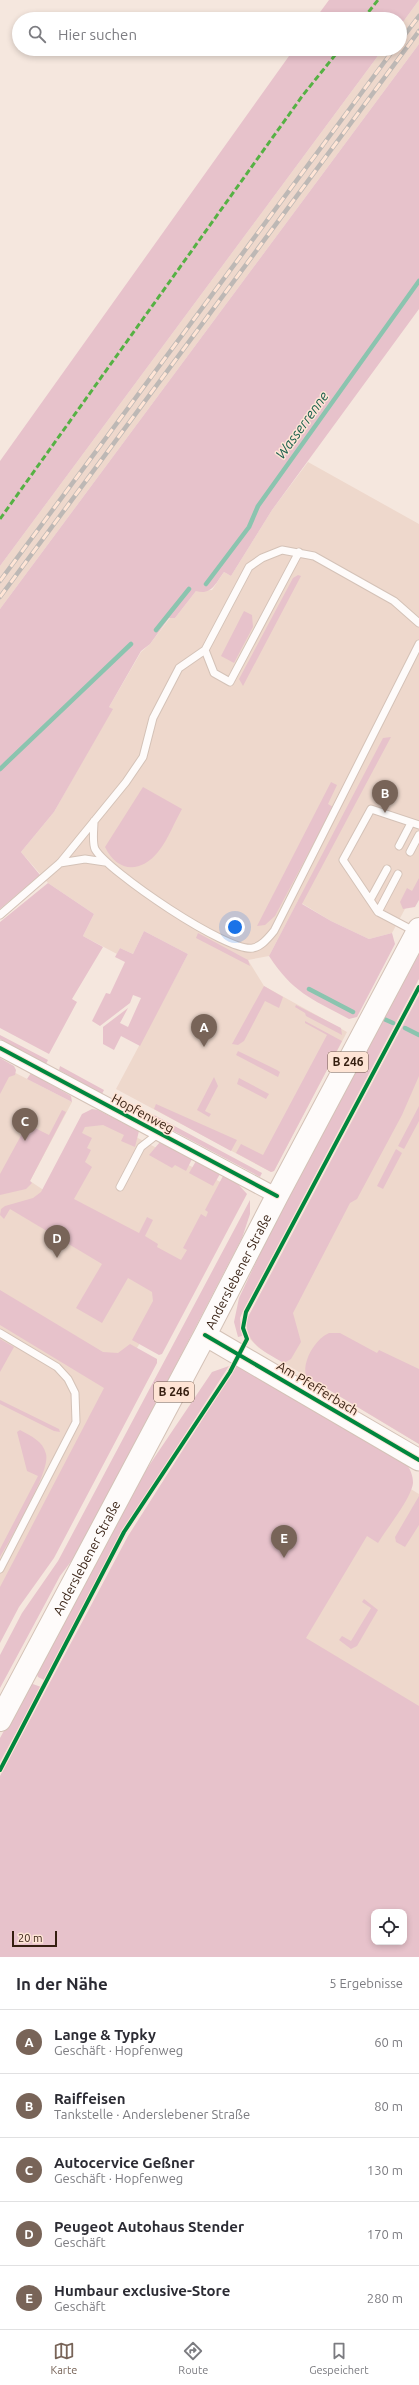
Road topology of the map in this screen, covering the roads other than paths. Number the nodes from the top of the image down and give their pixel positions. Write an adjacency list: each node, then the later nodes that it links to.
1 (299, 552): 2 (lane); 4 (lane); 4 (lane)
2 (419, 623)
3 (419, 644): 11 (lane)
4 (205, 650): 5 (lane)
5 (94, 821): 11 (lane); 12 (lane)
6 (411, 823): 7 (lane); 9 (lane); 15 (lane)
7 (419, 825)
8 (419, 834): 10 (lane)
9 (399, 846)
10 (410, 852)
11 (105, 862): 12 (lane)
12 (60, 863): 17 (lane)
13 (387, 869): 15 (lane)
14 (398, 874): 16 (lane)
15 (370, 900): 16 (lane)
16 (378, 912): 18 (lane)
17 (0, 915)
18 (418, 931): 22 (main road, Anderslebener Straße / B 246)
19 (0, 1048): 20 (street, Hopfenweg)
20 (158, 1133): 21 (lane); 22 (street, Hopfenweg)
21 (120, 1187)
22 (276, 1196): 24 (main road, Anderslebener Straße / B 246)
23 (0, 1333): 26 (lane)
24 (206, 1335): 25 (street, Am Pfefferbach); 27 (main road, Anderslebener Straße / B 246)
25 (419, 1460)
26 (0, 1569)
27 (0, 1720)

